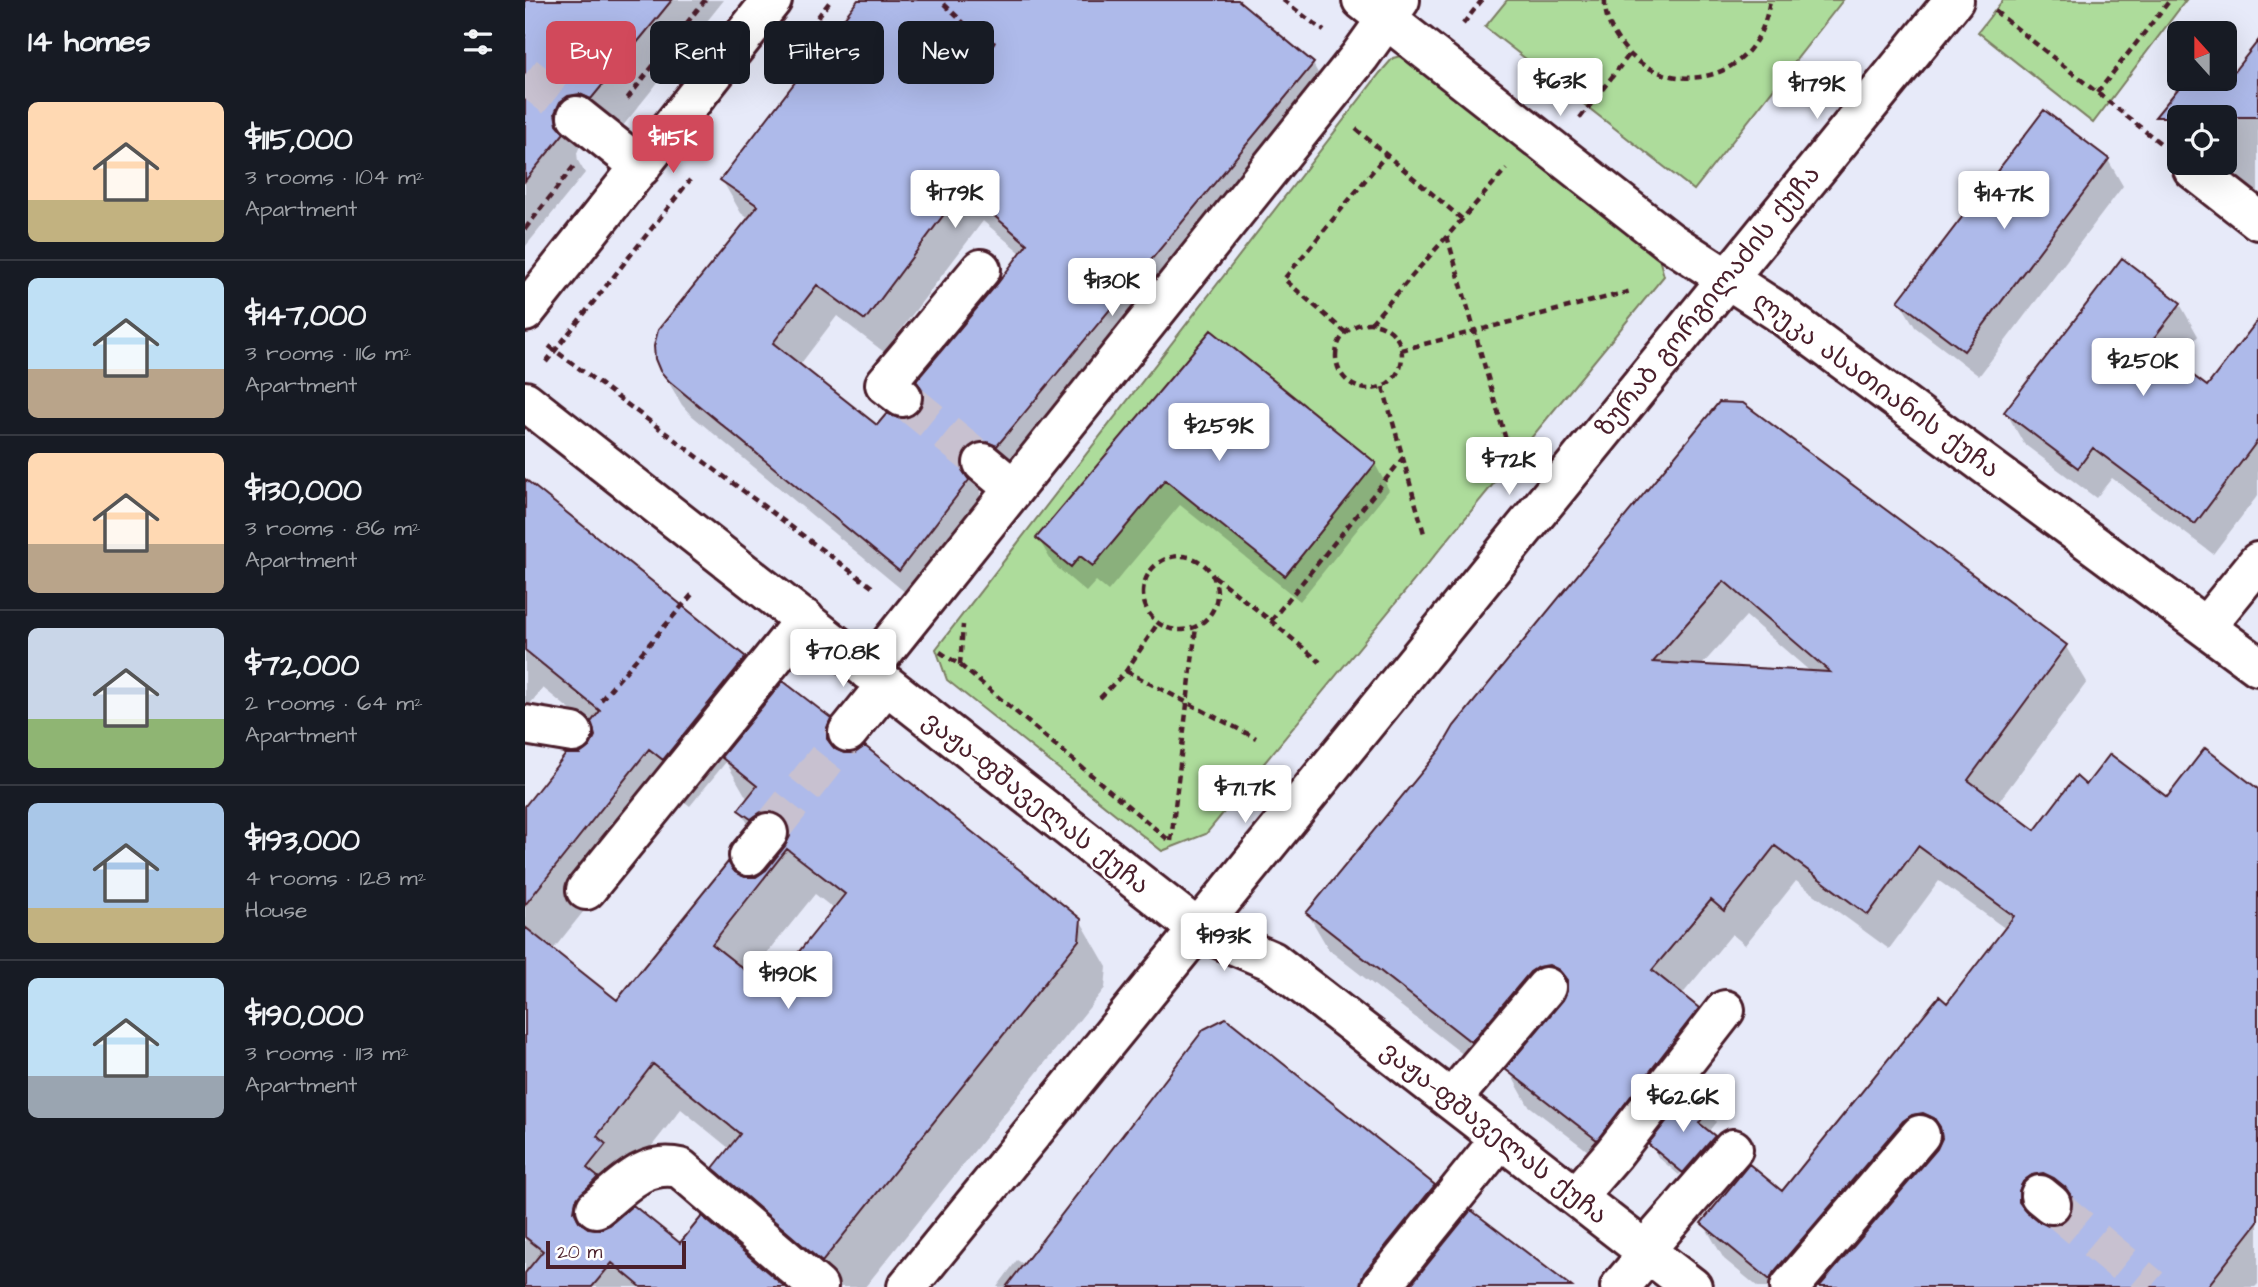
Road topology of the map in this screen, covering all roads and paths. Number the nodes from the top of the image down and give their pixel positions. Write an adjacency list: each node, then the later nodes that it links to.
1 (771, 0): 18 (street)
2 (1283, 0): 9 (path)
3 (1605, 0): 11 (path)
4 (1770, 0): 11 (path)
5 (2170, 0): 12 (path)
6 (944, 4): 10 (path)
7 (1972, 4): 12 (path); 25 (street, ზურაბ გორგილაძის ქუჩა)
8 (1383, 6): 25 (street, ლუკა ასათიანის ქუჩა); 39 (street)
9 (1327, 33)
10 (995, 44)
11 (1629, 55): 14 (path)
12 (2097, 93): 16 (path)
13 (577, 116): 18 (street)
14 (1579, 119)
15 (1353, 127): 17 (path)
16 (2167, 148)
17 (1386, 155): 21 (path); 30 (path)
18 (641, 167): 27 (street)
19 (1506, 169): 21 (path)
20 (2201, 175): 22 (street)
21 (1462, 219): 23 (path)
22 (2258, 220)
23 (1447, 236): 28 (path); 29 (path)
24 (981, 268): 34 (street)
25 (1728, 279): 49 (street, ლუკა ასათიანის ქუჩა); 62 (street, ზურაბ გორგილაძის ქუჩა)
26 (1631, 291): 29 (path)
27 (525, 312)
28 (1370, 323): 30 (path); 31 (path)
29 (1475, 331): 31 (path); 36 (path)
30 (1346, 332): 33 (path)
31 (1401, 350): 33 (path)
32 (556, 351): 44 (path)
33 (1383, 387): 37 (path)
34 (902, 397)
35 (525, 401): 45 (street, ვაჟა-ფშაველას ქუჩა)
36 (1506, 440)
37 (1403, 457): 40 (path); 46 (path)
38 (983, 463): 39 (street)
39 (1013, 488): 54 (street)
40 (1425, 537)
41 (2258, 562): 49 (street)
42 (1213, 575): 46 (path); 47 (path); 48 (path)
43 (695, 592): 59 (path)
44 (885, 596)
45 (805, 620): 54 (street, ვაჟა-ფშაველას ქუჩა); 61 (street)
46 (1271, 621): 51 (path)
47 (1158, 623): 48 (path); 53 (path)
48 (1196, 626): 56 (path)
49 (2206, 626): 52 (street, ლუკა ასათიანის ქუჩა)
50 (936, 649): 56 (path)
51 (1320, 662)
52 (2258, 666)
53 (1126, 671): 55 (path); 56 (path)
54 (877, 678): 58 (street); 62 (street, ვაჟა-ფშაველას ქუჩა)
55 (1100, 698)
56 (1187, 702): 60 (path)
57 (525, 725): 59 (street)
58 (848, 732)
59 (573, 733)
60 (1257, 738)
61 (586, 890)
62 (1199, 930): 65 (street, ვაჟა-ფშაველას ქუჩა); 73 (street, ზურაბ გორგილაძის ქუჩა)
63 (1546, 987): 65 (street)
64 (1725, 1010): 69 (street)
65 (1451, 1100): 67 (street, ვაჟა-ფშაველას ქუჩა)
66 (1920, 1135): 77 (street)
67 (1501, 1138): 69 (street, ვაჟა-ფშაველას ქუჩა); 74 (street)
68 (1733, 1149): 71 (street)
69 (1576, 1197): 71 (street, ვაჟა-ფშაველას ქუჩა)
70 (596, 1208): 72 (street)
71 (1647, 1252): 75 (street); 76 (street, ვაჟა-ფშაველას ქუჩა)
72 (818, 1287)
73 (907, 1287)
74 (1381, 1287)
75 (1620, 1287)
76 (1692, 1287)
77 (1790, 1287)

